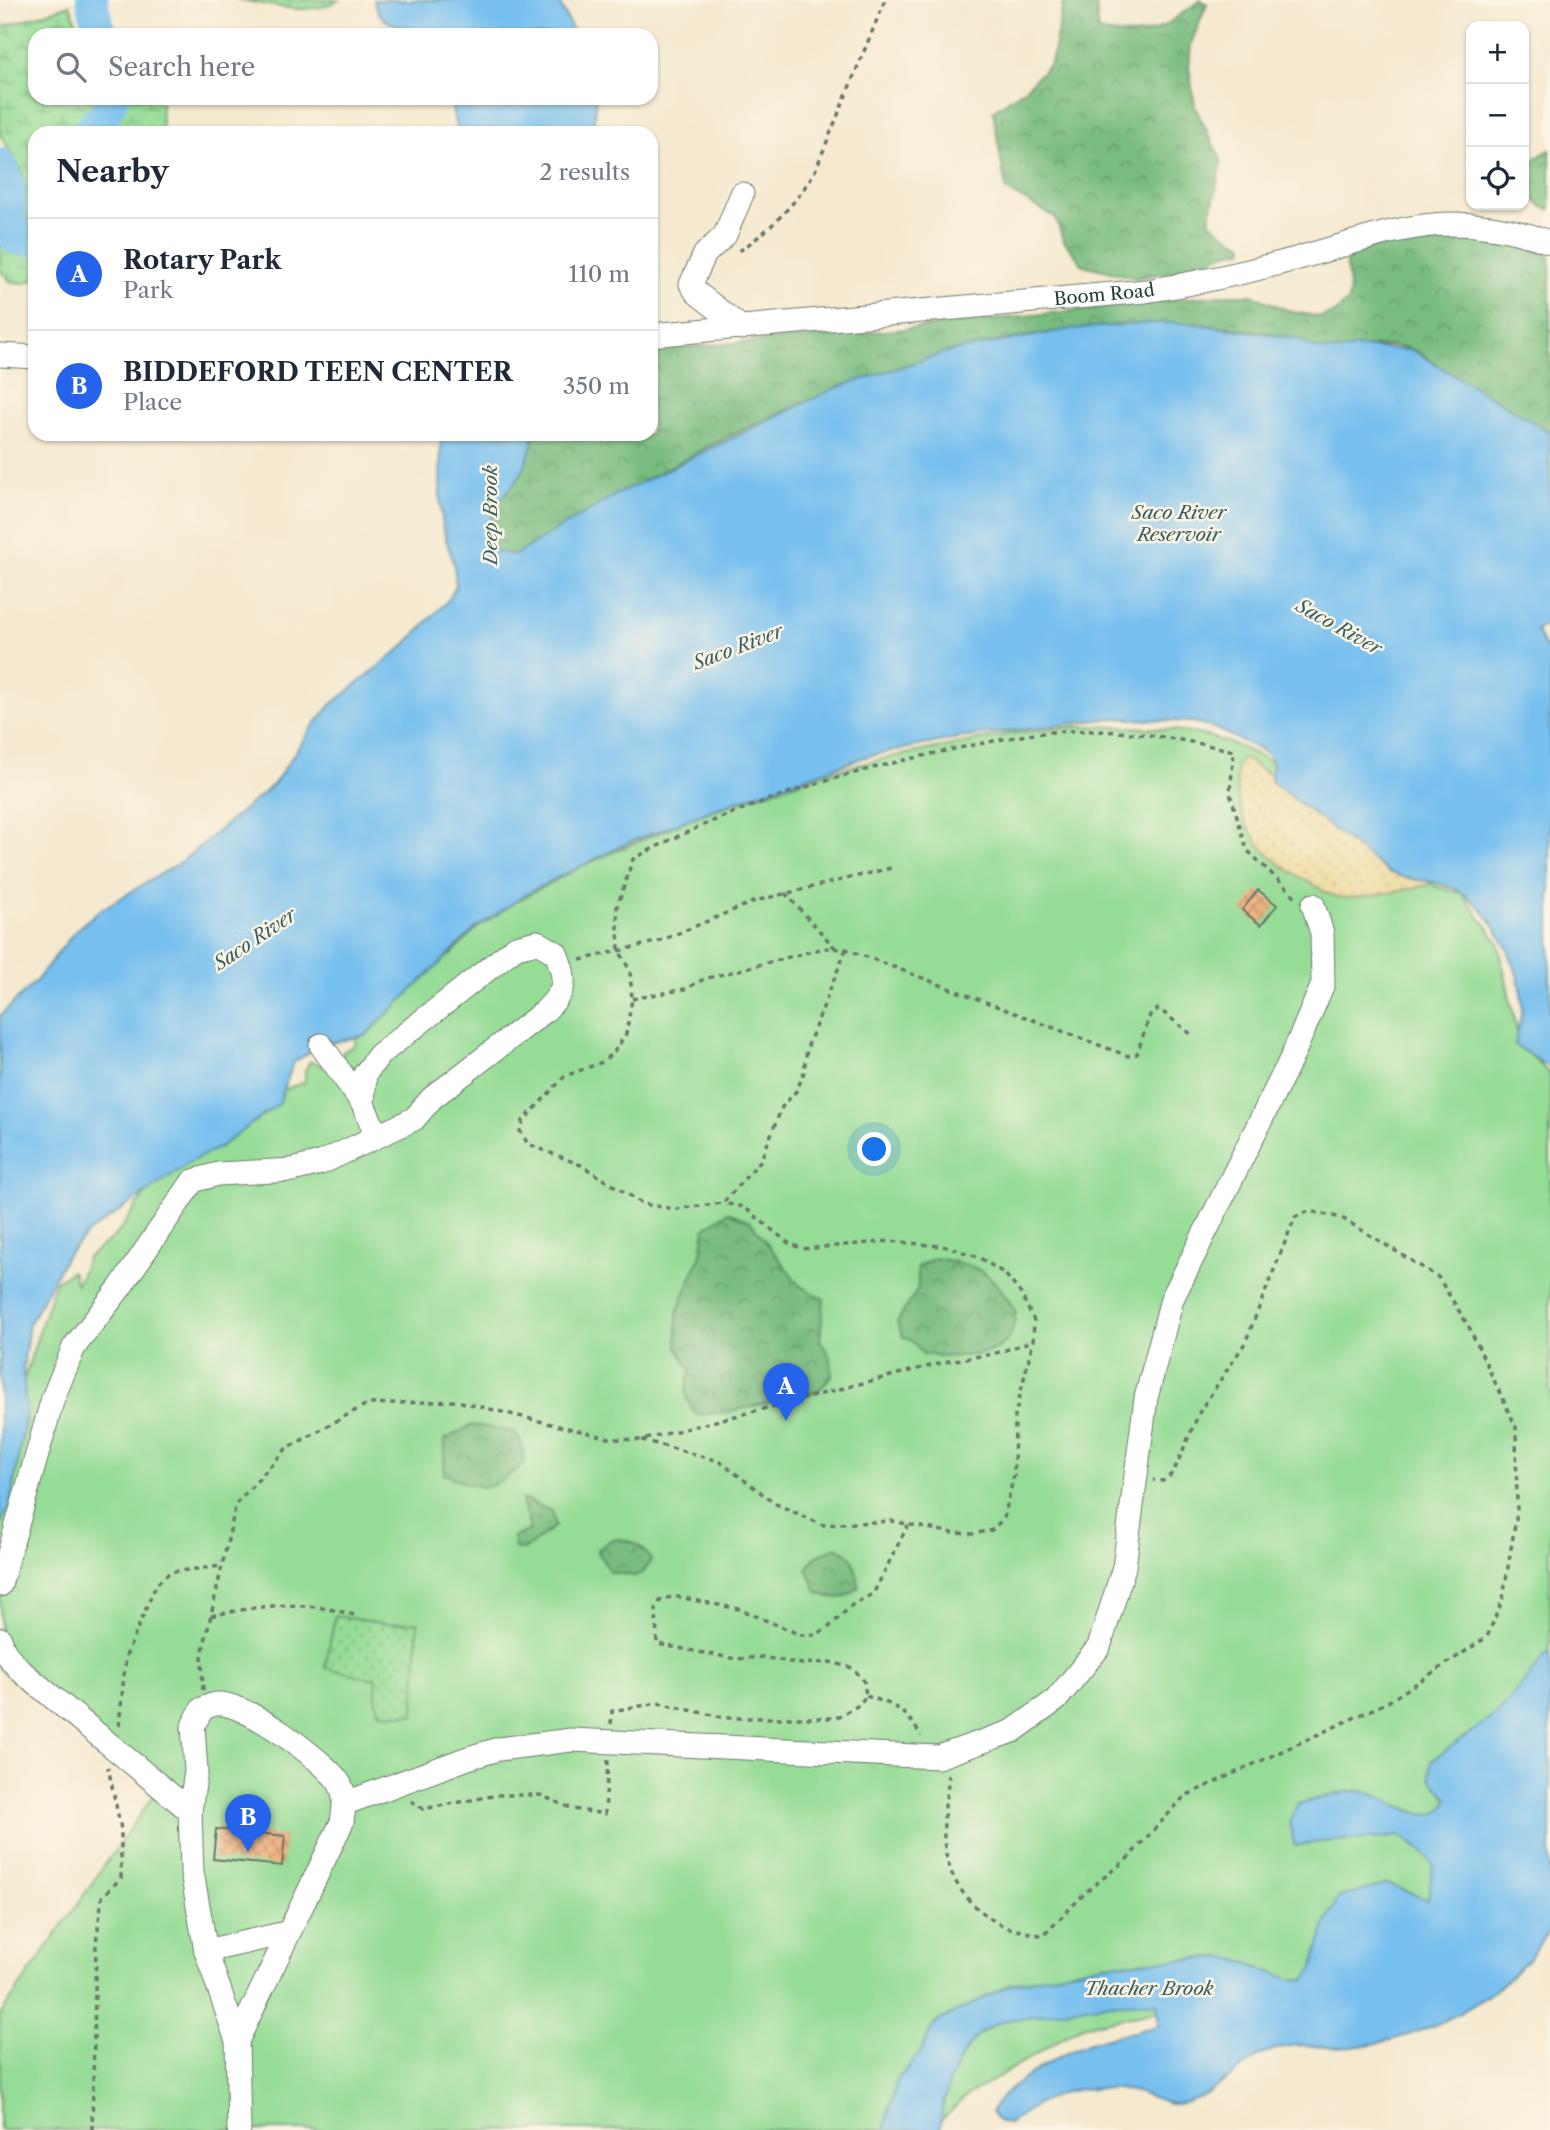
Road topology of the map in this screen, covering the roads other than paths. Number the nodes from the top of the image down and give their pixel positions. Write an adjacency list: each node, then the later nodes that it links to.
1 (742, 194): 3 (street)
2 (1550, 242): 3 (street, Boom Road)
3 (742, 328): 4 (street, Boom Road)
4 (658, 334)
5 (0, 355): 6 (street)
6 (28, 357)
7 (1314, 905): 13 (street)
8 (321, 1045): 9 (street)
9 (363, 1104): 10 (street); 10 (street)
10 (377, 1136): 11 (street)
11 (0, 1585)
12 (0, 1639): 14 (street)
13 (346, 1802): 14 (street); 15 (street)
14 (190, 1811): 16 (street)
15 (286, 1933): 16 (street); 17 (street)
16 (206, 1951): 17 (street)
17 (236, 2041): 18 (street)
18 (239, 2130)

